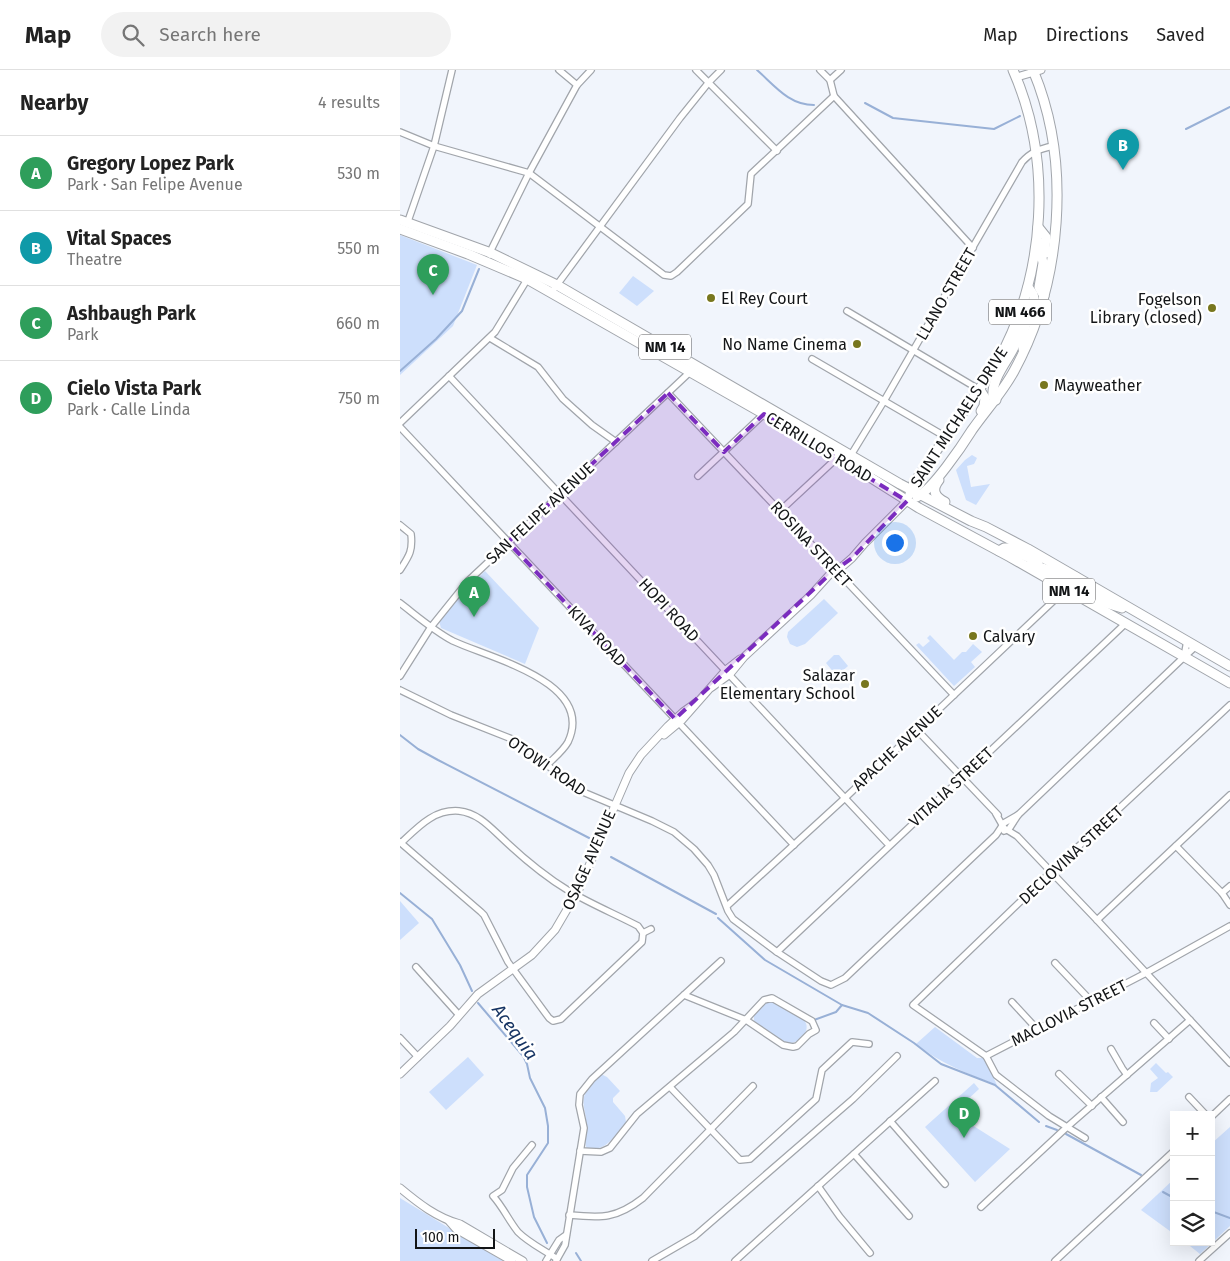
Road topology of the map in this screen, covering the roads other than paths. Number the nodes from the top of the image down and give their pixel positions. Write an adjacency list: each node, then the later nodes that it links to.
1 (452, 70): 15 (street)
2 (559, 70): 12 (street)
3 (591, 70): 12 (street)
4 (696, 70): 11 (street)
5 (721, 70): 11 (street)
6 (820, 70): 10 (street)
7 (841, 70): 10 (street)
8 (1034, 71): 9 (street); 16 (main road, SAINT MICHAELS DRIVE / NM 466)
9 (1015, 74): 17 (main road, SAINT MICHAELS DRIVE / NM 466)
10 (830, 80): 13 (street)
11 (709, 82): 18 (street); 21 (street)
12 (577, 84): 19 (street)
13 (834, 96): 18 (street); 23 (street)
14 (400, 132): 15 (street)
15 (434, 146): 19 (street); 20 (street)
16 (1053, 146): 17 (street); 25 (main road, SAINT MICHAELS DRIVE / NM 466)
17 (1035, 150): 22 (main road, SAINT MICHAELS DRIVE / NM 466); 23 (street, LLANO STREET)
18 (777, 151): 21 (street)
19 (529, 173): 21 (street); 24 (street)
20 (403, 225): 24 (main road, CERRILLOS ROAD / NM 14)
21 (599, 226): 28 (street)
22 (1038, 230): 25 (main road); 27 (main road, SAINT MICHAELS DRIVE / NM 466); 29 (main road)
23 (973, 248): 33 (street, LLANO STREET)
24 (489, 257): 26 (main road, CERRILLOS ROAD / NM 14)
25 (1049, 275): 29 (main road, SAINT MICHAELS DRIVE / NM 466)
26 (529, 276): 28 (main road, CERRILLOS ROAD / NM 14); 32 (street)
27 (1028, 287): 31 (main road, SAINT MICHAELS DRIVE / NM 466); 34 (main road)
28 (554, 289): 36 (main road, CERRILLOS ROAD / NM 14)
29 (1044, 296): 34 (main road, SAINT MICHAELS DRIVE / NM 466)
30 (847, 311): 33 (street)
31 (1019, 315): 38 (main road, SAINT MICHAELS DRIVE / NM 466); 40 (main road)
32 (490, 338): 37 (street); 46 (street)
33 (914, 349): 38 (street); 41 (street, LLANO STREET)
34 (1022, 355): 40 (main road, SAINT MICHAELS DRIVE / NM 466)
35 (812, 359): 41 (street)
36 (693, 368): 39 (street, SAN FELIPE AVENUE); 42 (main road, CERRILLOS ROAD / NM 14)
37 (449, 376): 43 (street); 53 (street, HOPI ROAD)
38 (980, 390): 45 (main road, SAINT MICHAELS DRIVE / NM 466); 47 (main road)
39 (668, 393): 46 (street, SAN FELIPE AVENUE); 48 (street, ROSINA STREET)
40 (996, 400): 47 (main road, SAINT MICHAELS DRIVE / NM 466); 58 (main road)
41 (884, 401): 45 (street); 49 (street, LLANO STREET)
42 (767, 411): 48 (street); 49 (main road, CERRILLOS ROAD / NM 14); 50 (main road, CERRILLOS ROAD / NM 14)
43 (400, 423)
44 (400, 427): 59 (street, KIVA ROAD)
45 (946, 437): 52 (main road, SAINT MICHAELS DRIVE / NM 466)
46 (616, 442): 53 (street, SAN FELIPE AVENUE)
47 (964, 442): 54 (main road, SAINT MICHAELS DRIVE / NM 466)
48 (724, 452): 51 (street); 56 (street, ROSINA STREET)
49 (851, 455): 52 (main road, CERRILLOS ROAD / NM 14)
50 (838, 457): 55 (main road, CERRILLOS ROAD / NM 14); 56 (street)
51 (698, 476)
52 (911, 490): 54 (main road, CERRILLOS ROAD / NM 14); 55 (main road, SAINT MICHAELS DRIVE / NM 466)
53 (559, 494): 59 (street, SAN FELIPE AVENUE); 75 (street, HOPI ROAD)
54 (921, 495): 55 (main road, SAINT MICHAELS DRIVE / NM 466); 58 (main road, CERRILLOS ROAD / NM 14)
55 (907, 501): 60 (main road, CERRILLOS ROAD / NM 14); 64 (street, OSAGE AVENUE)
56 (780, 511): 64 (street, ROSINA STREET)
57 (400, 525): 63 (street)
58 (986, 527): 62 (main road, CERRILLOS ROAD / NM 14)
59 (508, 542): 70 (street, SAN FELIPE AVENUE); 81 (street, KIVA ROAD)
60 (999, 551): 61 (main road, CERRILLOS ROAD / NM 14); 62 (main road)
61 (1010, 557): 65 (main road); 66 (main road, CERRILLOS ROAD / NM 14)
62 (1062, 569): 65 (main road, CERRILLOS ROAD / NM 14)
63 (400, 570)
64 (837, 571): 75 (street, OSAGE AVENUE); 79 (street, ROSINA STREET)
65 (1076, 577): 68 (main road, CERRILLOS ROAD / NM 14)
66 (1066, 589): 68 (main road); 69 (main road, CERRILLOS ROAD / NM 14); 79 (street, APACHE AVENUE)
67 (400, 604): 70 (street)
68 (1137, 613): 71 (main road, CERRILLOS ROAD / NM 14)
69 (1126, 623): 73 (main road, CERRILLOS ROAD / NM 14); 84 (street, VITALIA STREET)
70 (431, 627): 76 (street, SAN FELIPE AVENUE); 83 (street)
71 (1187, 641): 72 (main road, CERRILLOS ROAD / NM 14); 73 (street)
72 (1196, 646): 73 (street); 74 (main road, CERRILLOS ROAD / NM 14)
73 (1184, 656): 77 (main road, CERRILLOS ROAD / NM 14); 88 (street)
74 (1230, 666)
75 (728, 672): 81 (street, OSAGE AVENUE); 86 (street, HOPI ROAD)
76 (400, 676)
77 (1230, 683)
78 (400, 690): 83 (street, OTOWI ROAD)
79 (954, 695): 82 (street, APACHE AVENUE)
80 (1230, 705): 93 (street, DECLOVINA STREET)
81 (676, 721): 87 (street, OSAGE AVENUE); 90 (street, KIVA ROAD)
82 (917, 730): 84 (street); 86 (street, APACHE AVENUE)
83 (547, 765): 87 (street, OTOWI ROAD)
84 (962, 778): 88 (street); 91 (street, VITALIA STREET)
85 (1230, 795): 92 (street)
86 (845, 798): 90 (street, APACHE AVENUE); 91 (street, HOPI ROAD)
87 (614, 805): 96 (street, OSAGE AVENUE); 98 (street, OTOWI ROAD)
88 (1006, 826): 93 (street); 103 (street, OTOWI ROAD)
89 (400, 842): 96 (street); 107 (street)
90 (794, 845): 98 (street, APACHE AVENUE)
91 (889, 845): 103 (street, VITALIA STREET)
92 (1176, 846): 95 (street); 99 (street)
93 (1052, 872): 99 (street); 122 (street, DECLOVINA STREET)
94 (1230, 886): 95 (street)
95 (1222, 893): 97 (street)
96 (576, 895): 102 (street); 107 (street, OSAGE AVENUE)
97 (1230, 905)
98 (727, 906): 103 (street, OTOWI ROAD)
99 (1097, 920): 108 (street)
100 (1230, 926): 108 (street, MACLOVIA STREET)
101 (651, 929): 102 (street)
102 (643, 933): 107 (street)
103 (777, 952)
104 (722, 961): 109 (street)
105 (1055, 963): 111 (street)
106 (416, 968): 112 (street)
107 (513, 969): 112 (street, OSAGE AVENUE)
108 (1146, 973): 111 (street, MACLOVIA STREET); 114 (street)
109 (684, 995): 113 (street); 143 (street)
110 (1012, 1002): 116 (street)
111 (1091, 1002): 116 (street, MACLOVIA STREET)
112 (459, 1015): 123 (street, OSAGE AVENUE)
113 (746, 1020): 113 (street); 130 (street)
114 (1190, 1020): 118 (street); 124 (street)
115 (1154, 1023): 118 (street)
116 (1038, 1029): 122 (street, MACLOVIA STREET)
117 (400, 1038): 123 (street)
118 (1169, 1039): 127 (street)
119 (869, 1044): 140 (street)
120 (1111, 1049): 127 (street)
121 (897, 1056): 163 (street)
122 (986, 1056): 139 (street)
123 (418, 1057): 125 (street, OSAGE AVENUE)
124 (1230, 1063)
125 (400, 1074)
126 (1059, 1074): 134 (street)
127 (1127, 1075): 131 (street)
128 (935, 1081): 137 (street)
129 (753, 1086): 140 (street)
130 (670, 1087): 140 (street); 143 (street)
131 (1101, 1097): 134 (street); 138 (street)
132 (1189, 1097): 135 (street)
133 (1230, 1100): 136 (street)
134 (1092, 1106): 139 (street)
135 (1202, 1111)
136 (1215, 1113)
137 (890, 1121): 144 (street); 146 (street)
138 (1123, 1122)
139 (1067, 1127): 141 (street); 151 (street)
140 (710, 1129): 152 (street)
141 (1085, 1138)
142 (532, 1145): 158 (street)
143 (580, 1151): 152 (street)
144 (854, 1154): 147 (street); 153 (street)
145 (1170, 1155): 165 (street)
146 (945, 1184)
147 (818, 1186): 157 (street); 164 (street)
148 (400, 1188): 150 (street)
149 (400, 1195): 150 (street)
150 (412, 1199): 154 (street)
151 (981, 1207)
152 (569, 1215): 156 (street)
153 (909, 1216)
154 (449, 1221): 160 (street); 161 (street)
155 (1230, 1233): 166 (street)
156 (566, 1234): 158 (street); 159 (street)
157 (870, 1253)
158 (550, 1254): 159 (street); 162 (street)
159 (557, 1260)
160 (512, 1261)
161 (523, 1261)
162 (546, 1261)
163 (652, 1261)
164 (735, 1261)
165 (1055, 1261)
166 (1199, 1261)

